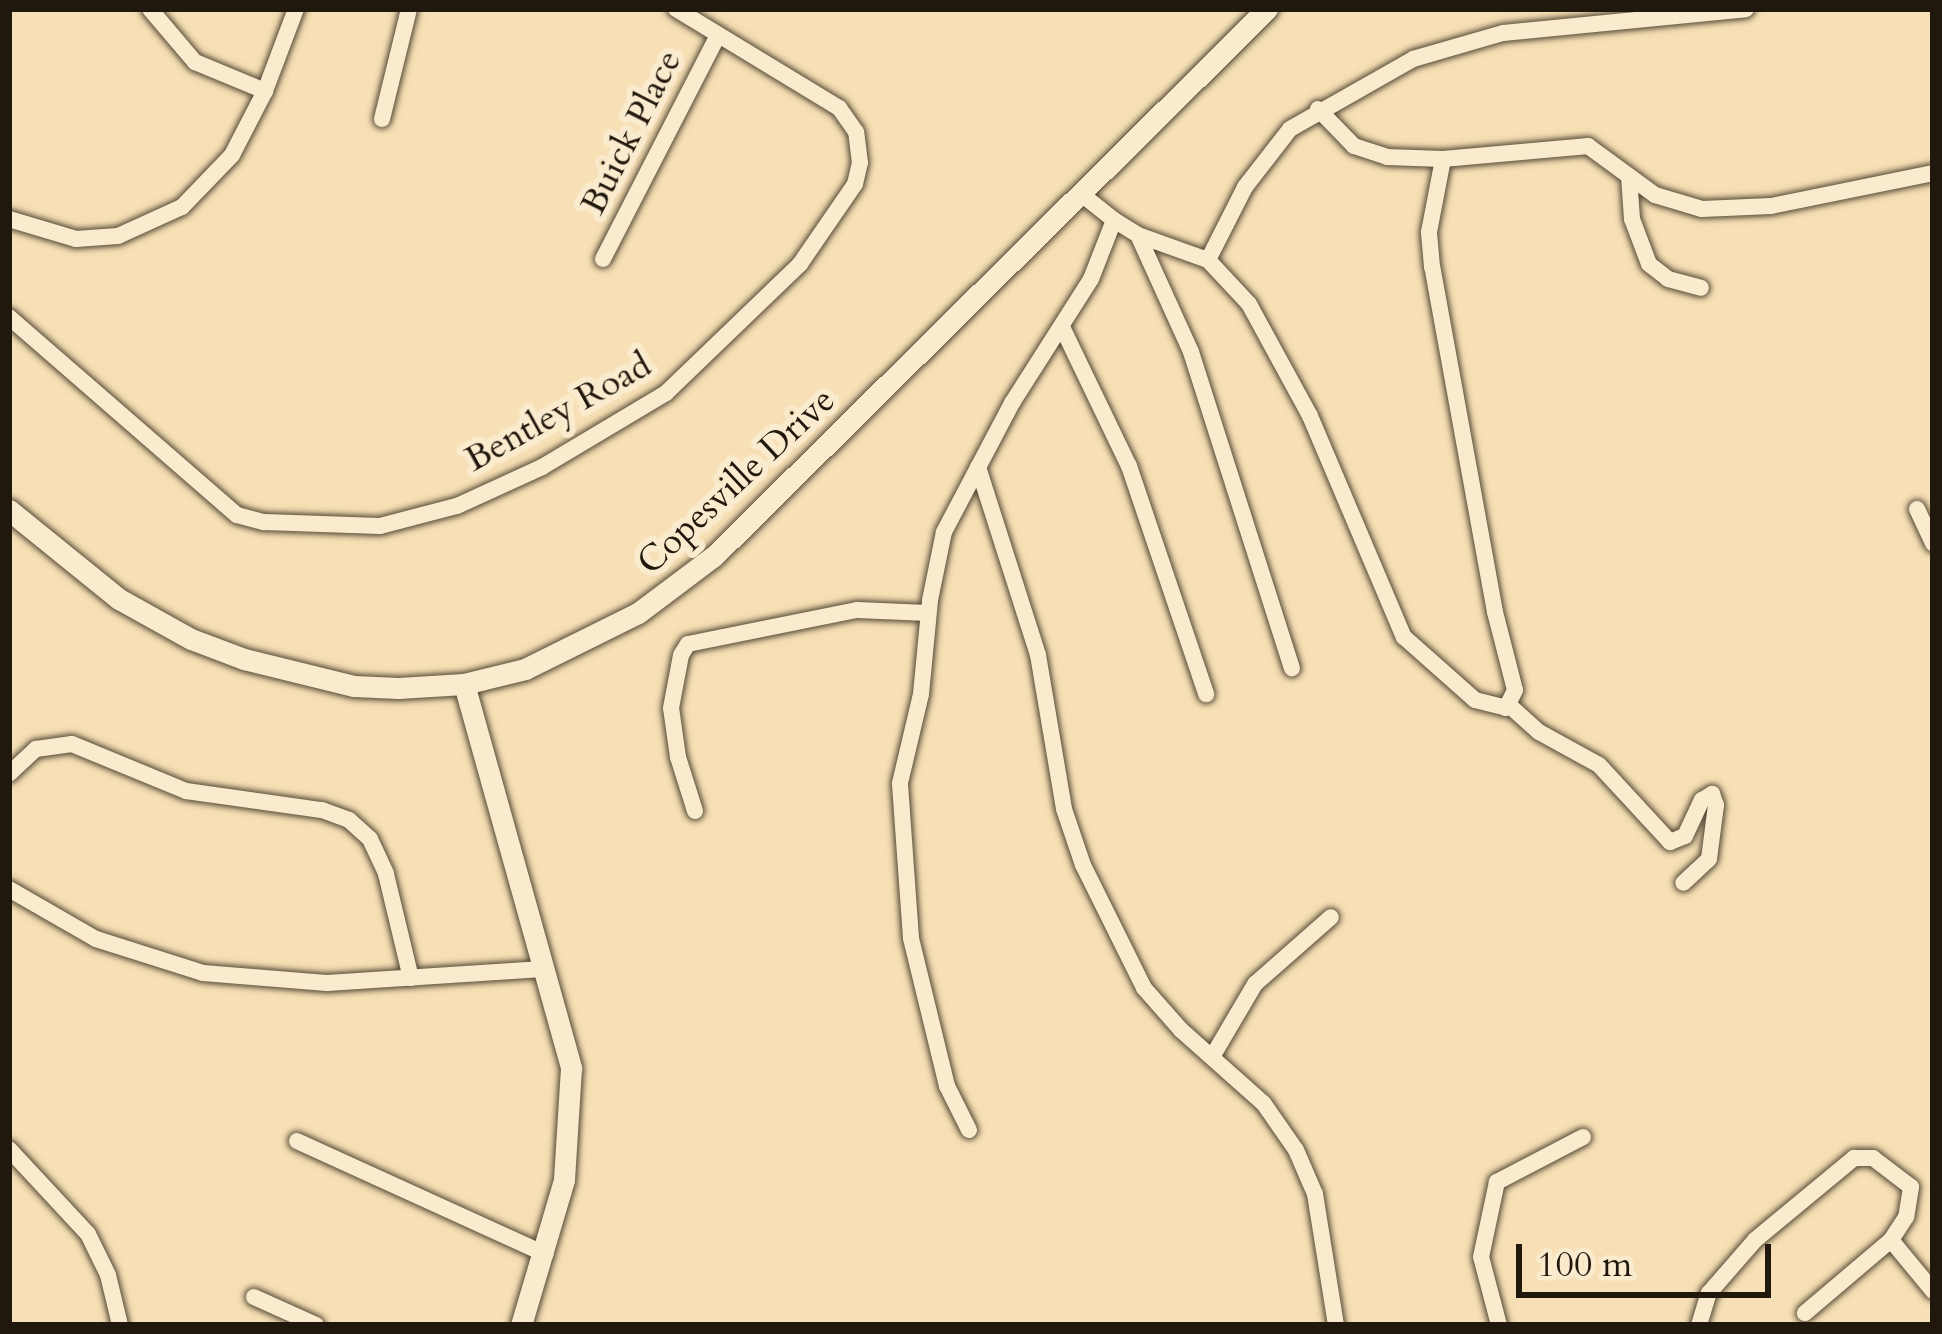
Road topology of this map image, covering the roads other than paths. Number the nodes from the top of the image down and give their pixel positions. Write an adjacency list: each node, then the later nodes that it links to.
1 (150, 9): 8 (street)
2 (296, 9): 8 (street)
3 (409, 9): 10 (street)
4 (676, 9): 7 (street, Bentley Road)
5 (1267, 9): 14 (street, Copesville Drive)
6 (1746, 9): 9 (street)
7 (718, 35): 18 (street, Buick Place); 21 (street, Bentley Road)
8 (265, 91): 15 (street)
9 (1318, 109): 11 (street); 19 (street)
10 (382, 119)
11 (1443, 159): 13 (street); 31 (street)
12 (1933, 173): 13 (street)
13 (1629, 176): 20 (street)
14 (1080, 193): 16 (street); 29 (street, Copesville Drive)
15 (9, 219)
16 (1114, 220): 17 (street); 22 (street)
17 (1138, 235): 19 (street); 28 (street)
18 (603, 259)
19 (1208, 260): 31 (street)
20 (1701, 287)
21 (9, 317)
22 (1062, 327): 23 (street); 30 (street)
23 (978, 467): 27 (street); 39 (street)
24 (1917, 509): 26 (street)
25 (9, 510): 29 (street, Copesville Drive)
26 (1933, 544)
27 (928, 613): 33 (street); 40 (street)
28 (1292, 668)
29 (464, 684): 37 (street)
30 (1206, 694)
31 (1510, 706): 34 (street)
32 (9, 774): 38 (street)
33 (695, 811)
34 (1683, 883)
35 (9, 889): 38 (street)
36 (1330, 916): 39 (street)
37 (543, 969): 38 (street); 45 (street)
38 (411, 978)
39 (1212, 1057): 52 (street)
40 (969, 1130)
41 (1583, 1137): 53 (street)
42 (297, 1141): 45 (street)
43 (9, 1149): 49 (street)
44 (1891, 1240): 46 (street); 48 (street); 54 (street)
45 (544, 1254): 51 (street)
46 (1933, 1291)
47 (254, 1297): 50 (street)
48 (1804, 1313)
49 (120, 1325)
50 (316, 1325)
51 (521, 1325)
52 (1336, 1325)
53 (1499, 1325)
54 (1699, 1325)

